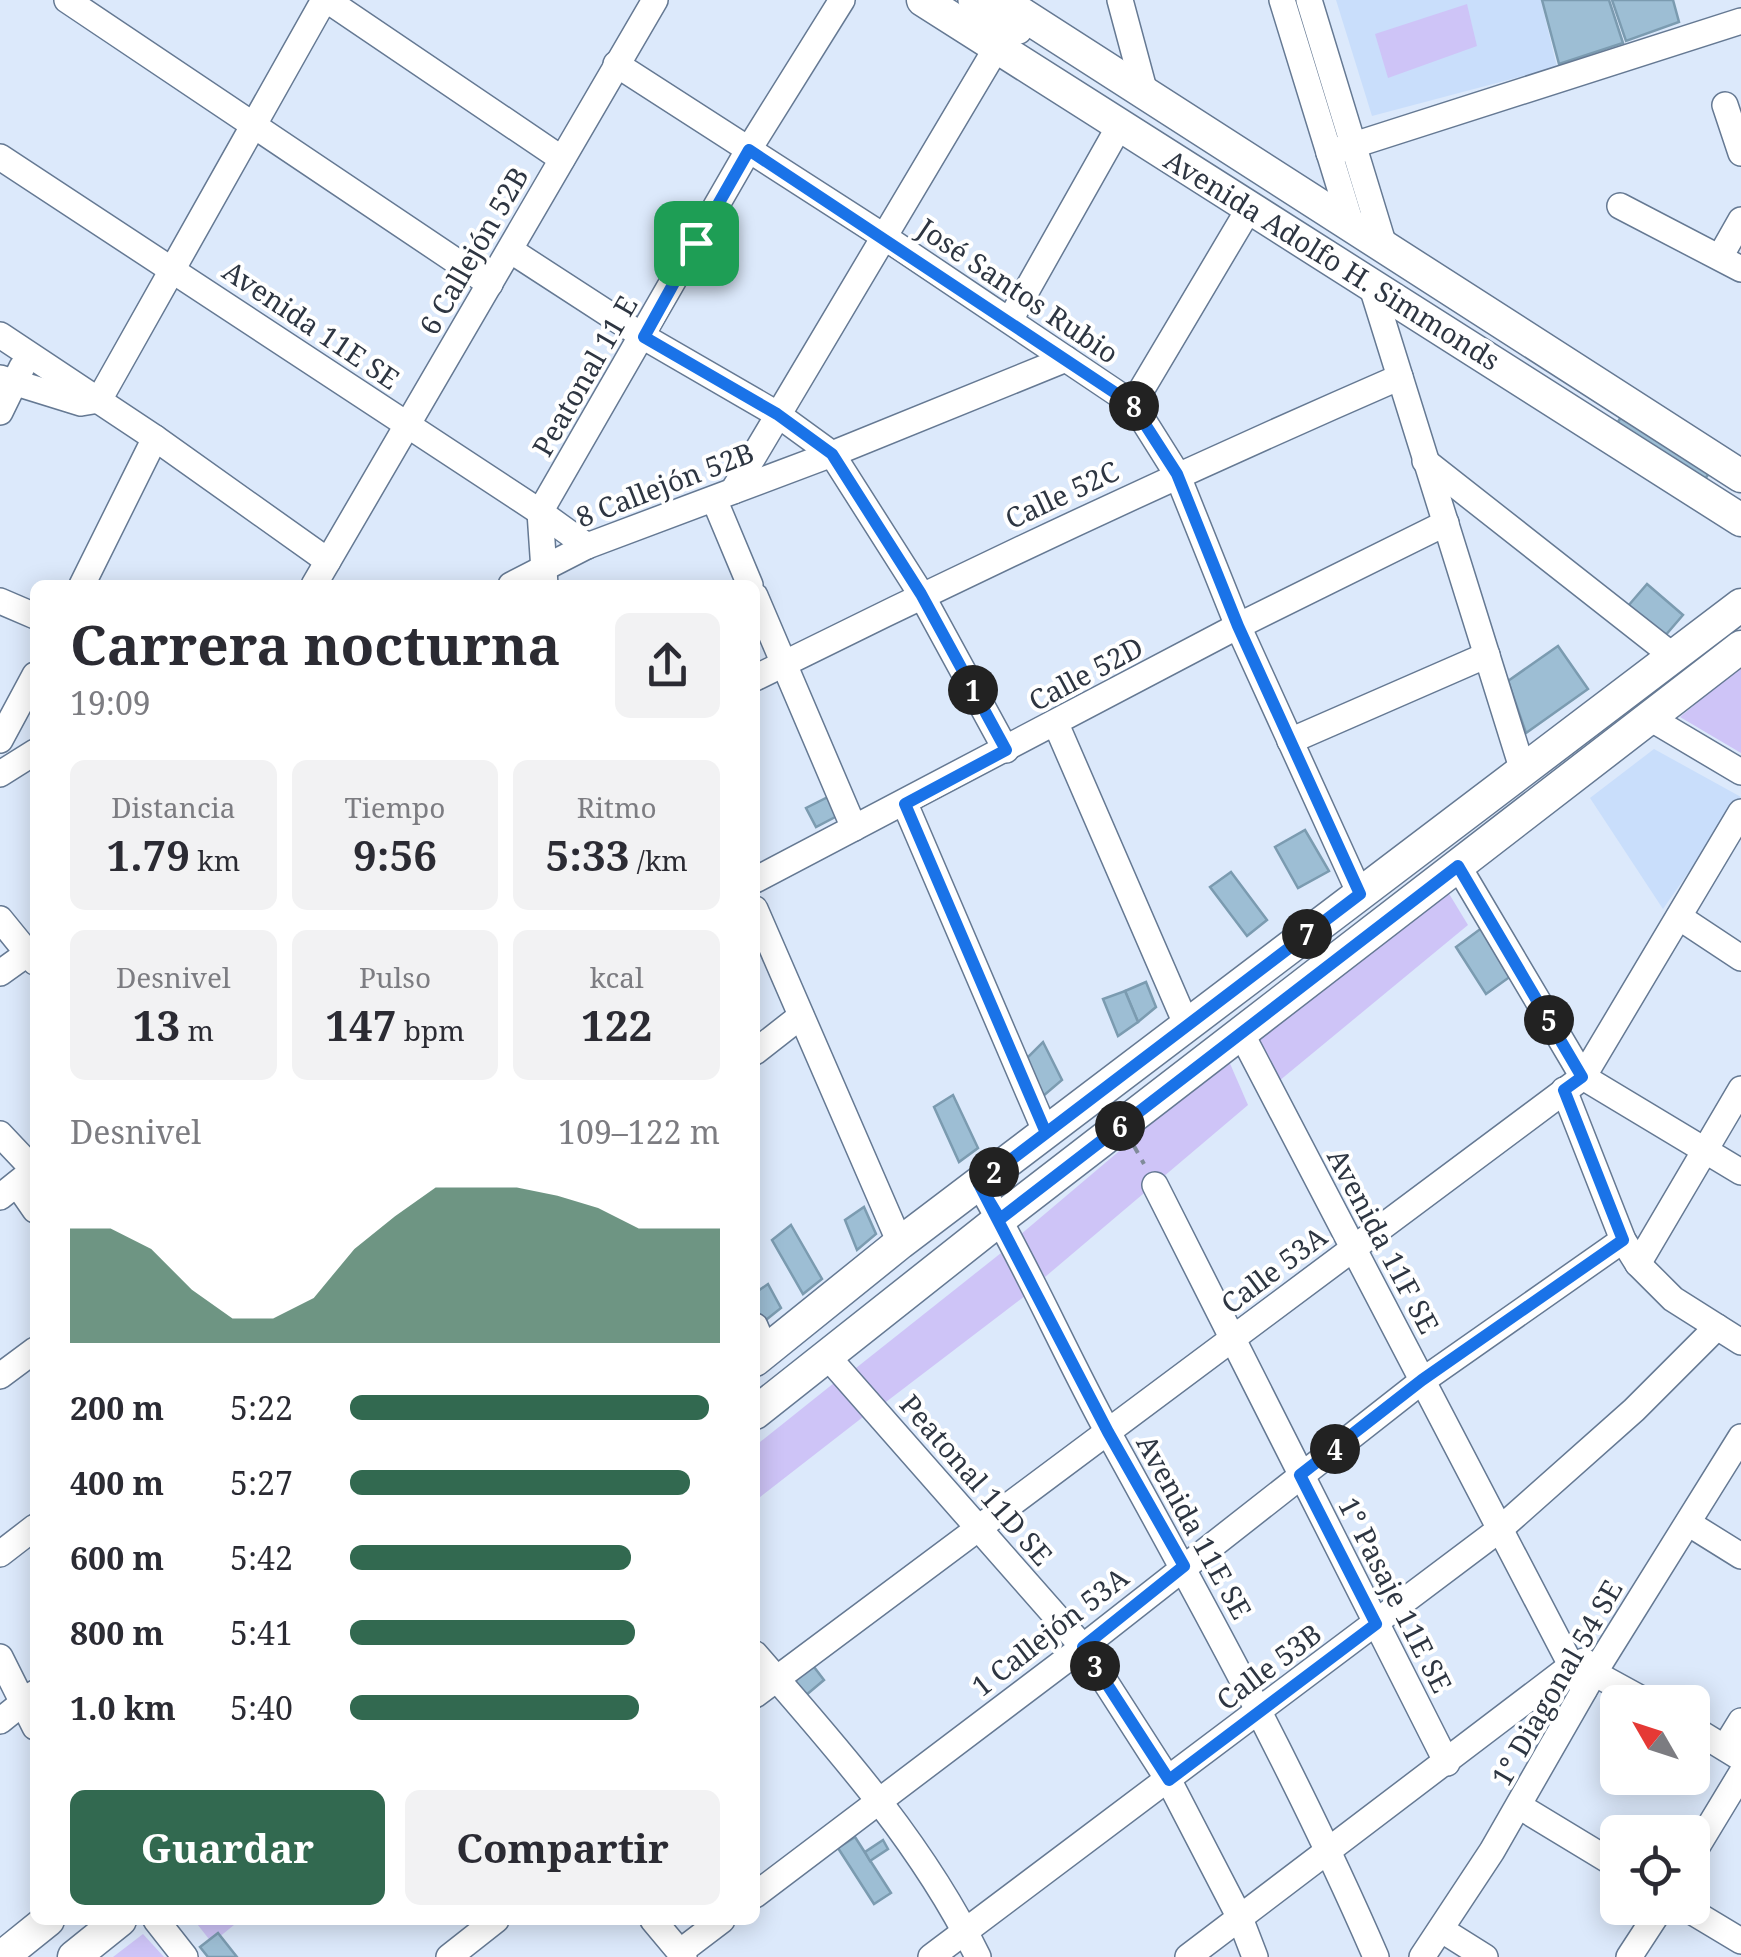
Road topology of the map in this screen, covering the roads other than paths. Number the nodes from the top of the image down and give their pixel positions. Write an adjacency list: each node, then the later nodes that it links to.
1 (67, 0): 17 (street)
2 (326, 0): 17 (street); 23 (street)
3 (842, 0): 19 (street, Peatonal 11 E)
4 (924, 0): 13 (main road, Avenida Adolfo H. Simmonds)
5 (947, 0): 54 (street, Avenida Adolfo H. Simmonds)
6 (971, 0): 52 (street, Avenida Adolfo H. Simmonds)
7 (1000, 0): 15 (main road, Avenida Adolfo H. Simmonds)
8 (1120, 0): 15 (street)
9 (1282, 0): 20 (street)
10 (1309, 0): 20 (street)
11 (646, 4): 14 (street, 6 Callejón 52B)
12 (1741, 20): 20 (street)
13 (996, 46): 18 (main road, Avenida Adolfo H. Simmonds); 28 (street)
14 (616, 64): 19 (street, José Santos Rubio); 23 (street, 6 Callejón 52B)
15 (1144, 93): 27 (main road, Avenida Adolfo H. Simmonds)
16 (1725, 104): 21 (street)
17 (254, 125): 32 (street); 33 (street)
18 (1120, 125): 25 (main road, Avenida Adolfo H. Simmonds); 35 (street)
19 (749, 150): 28 (street, José Santos Rubio); 37 (street, Peatonal 11 E)
20 (1342, 150): 27 (street); 29 (street)
21 (1741, 152)
22 (0, 157): 32 (street, Avenida 11E SE)
23 (562, 159): 30 (street, 6 Callejón 52B)
24 (1620, 206): 31 (street)
25 (1250, 207): 34 (main road, Avenida Adolfo H. Simmonds); 43 (street)
26 (1741, 220): 31 (street)
27 (1352, 227): 29 (main road, Avenida Adolfo H. Simmonds)
28 (883, 236): 35 (street, José Santos Rubio); 45 (street)
29 (1385, 249): 51 (main road, Avenida Adolfo H. Simmonds)
30 (510, 250): 33 (street, 6 Callejón 52B); 37 (street)
31 (1730, 263)
32 (174, 269): 42 (street); 46 (street, Avenida 11E SE)
33 (490, 284): 46 (street, 6 Callejón 52B)
34 (1371, 284): 40 (street); 56 (main road, Avenida Adolfo H. Simmonds)
35 (1010, 320): 39 (street, José Santos Rubio)
36 (0, 335): 38 (street)
37 (644, 337): 45 (street); 55 (street, Peatonal 11 E)
38 (28, 354): 41 (street); 42 (street)
39 (1066, 359): 43 (street, José Santos Rubio); 48 (street, 8 Callejón 52B)
40 (1400, 377): 49 (street); 50 (street, Calle 52C)
41 (7, 380): 42 (street); 44 (street)
42 (99, 400): 47 (street)
43 (1132, 404): 50 (street, José Santos Rubio)
44 (0, 412)
45 (777, 414): 48 (street); 53 (street)
46 (407, 425): 55 (street, Avenida 11E SE); 59 (street, 6 Callejón 52B)
47 (155, 438): 59 (street); 61 (street)
48 (832, 454): 53 (street, 8 Callejón 52B); 64 (street)
49 (1425, 461): 57 (street); 73 (street)
50 (1177, 474): 64 (street, Calle 52C); 69 (street, José Santos Rubio)
51 (1741, 476)
52 (1741, 489)
53 (724, 495): 58 (street, 8 Callejón 52B); 63 (street)
54 (1741, 505)
55 (540, 512): 58 (street, Avenida 11E SE); 60 (street)
56 (1741, 520)
57 (1446, 523): 69 (street, Calle 52D); 72 (street)
58 (587, 546): 60 (street, 8 Callejón 52B)
59 (328, 561): 62 (street, 6 Callejón 52B)
60 (544, 576)
61 (85, 580)
62 (317, 580)
63 (749, 580)
64 (921, 594): 74 (street, Calle 52C); 81 (street)
65 (0, 601): 68 (street)
66 (1741, 605): 73 (main road)
67 (760, 608): 74 (street)
68 (30, 614)
69 (1238, 626): 78 (street, Calle 52D); 80 (street, José Santos Rubio)
70 (1741, 637): 111 (street)
71 (1741, 647): 77 (main road)
72 (1487, 654): 80 (street); 83 (street)
73 (1673, 656): 83 (main road)
74 (784, 663): 75 (street, Calle 52C); 88 (street)
75 (760, 675)
76 (30, 684): 79 (street)
77 (1650, 718): 84 (street); 89 (main road)
78 (1056, 724): 81 (street, Calle 52D); 100 (street)
79 (0, 740)
80 (1290, 740): 91 (street, José Santos Rubio)
81 (1006, 750): 86 (street, Calle 52D)
82 (30, 755): 85 (street)
83 (1523, 771): 91 (main road)
84 (1741, 772)
85 (0, 774)
86 (905, 804): 88 (street, Calle 52D); 105 (street)
87 (1741, 812): 92 (street, Calle 53A)
88 (854, 828): 90 (street, Calle 52D)
89 (1458, 866): 101 (main road); 103 (street)
90 (760, 877)
91 (1360, 894): 100 (main road)
92 (1678, 917): 97 (street); 103 (street, Calle 53A)
93 (0, 920): 95 (street)
94 (760, 921): 99 (street)
95 (30, 952)
96 (30, 955): 98 (street)
97 (1741, 958)
98 (0, 972)
99 (801, 1016): 102 (street); 113 (street)
100 (1187, 1026): 105 (main road)
101 (1241, 1033): 111 (main road); 114 (street, Avenida 11F SE)
102 (760, 1048)
103 (1573, 1084): 107 (street); 112 (street); 114 (street, Calle 53A)
104 (1741, 1089): 107 (street)
105 (1046, 1133): 111 (main road)
106 (0, 1134): 109 (street)
107 (1706, 1150): 108 (street); 115 (street)
108 (1741, 1172)
109 (21, 1180)
110 (1155, 1185): 117 (street, 1° Pasaje 11E SE)
111 (991, 1205): 113 (main road); 121 (main road); 124 (street); 126 (street, Avenida 11E SE)
112 (1623, 1240): 115 (street); 123 (street, 1 Callejón 53A)
113 (900, 1243): 119 (main road)
114 (1353, 1248): 117 (street, Calle 53A); 123 (street, Avenida 11F SE)
115 (1638, 1264): 116 (street)
116 (1717, 1328): 118 (street); 131 (street, Calle 53B)
117 (1232, 1340): 126 (street, Calle 53A); 128 (street, 1° Pasaje 11E SE)
118 (1741, 1342)
119 (760, 1345)
120 (30, 1354): 122 (street)
121 (826, 1356): 125 (main road); 130 (street, Peatonal 11D SE)
122 (0, 1376)
123 (1422, 1380): 128 (street, 1 Callejón 53A); 131 (street, Avenida 11F SE)
124 (760, 1398)
125 (760, 1409)
126 (1108, 1432): 130 (street, Calle 53A); 135 (street, Avenida 11E SE)
127 (1741, 1437): 129 (street, 1° Diagonal 54 SE)
128 (1300, 1475): 135 (street, 1 Callejón 53A); 136 (street, 1° Pasaje 11E SE)
129 (1688, 1523): 134 (street); 140 (street, 1° Diagonal 54 SE)
130 (978, 1528): 137 (street, Peatonal 11D SE); 141 (street, Calle 53A)
131 (1500, 1529): 136 (street, Calle 53B); 140 (street, Avenida 11F SE)
132 (30, 1531): 133 (street)
133 (0, 1554)
134 (1741, 1556)
135 (1184, 1566): 137 (street, 1 Callejón 53A); 145 (street, Avenida 11E SE)
136 (1376, 1624): 145 (street, Calle 53B); 149 (street, 1° Pasaje 11E SE)
137 (1083, 1647): 151 (street, Peatonal 11D SE); 152 (street, 1 Callejón 53A)
138 (0, 1657): 144 (street)
139 (760, 1660): 141 (street)
140 (1583, 1676): 142 (street); 149 (street); 153 (street, 1° Diagonal 54 SE)
141 (777, 1679): 143 (street, Calle 53A); 152 (street)
142 (1605, 1685)
143 (760, 1692)
144 (28, 1698): 146 (street)
145 (1259, 1713): 151 (street, Calle 53B); 155 (street, Avenida 11E SE)
146 (0, 1721)
147 (1710, 1732): 148 (street)
148 (1737, 1738)
149 (1447, 1764): 155 (street)
150 (1741, 1774): 154 (street)
151 (1169, 1780): 158 (street, Peatonal 11D SE); 169 (street, Calle 53B)
152 (879, 1799): 157 (street, 1 Callejón 53A); 169 (street)
153 (1519, 1806): 156 (street); 168 (street, 1° Diagonal 54 SE)
154 (1710, 1825)
155 (1330, 1851): 158 (street); 181 (street, Avenida 11E SE)
156 (1600, 1855)
157 (760, 1890)
158 (1240, 1918): 179 (street); 180 (street, Peatonal 11D SE)
159 (1710, 1922): 170 (street)
160 (42, 1925): 172 (main road)
161 (96, 1925): 173 (street)
162 (114, 1925): 174 (main road)
163 (160, 1925): 175 (street)
164 (490, 1925): 176 (street)
165 (657, 1925): 171 (street)
166 (716, 1925): 171 (street)
167 (1650, 1925): 184 (street)
168 (1442, 1930): 182 (street, 1° Diagonal 54 SE); 183 (street)
169 (966, 1931): 177 (street, Calle 53B); 178 (street)
170 (1741, 1941)
171 (682, 1955)
172 (2, 1957)
173 (56, 1957)
174 (74, 1957)
175 (186, 1957)
176 (449, 1957)
177 (931, 1957)
178 (978, 1957)
179 (1188, 1957)
180 (1255, 1957)
181 (1376, 1957)
182 (1422, 1957)
183 (1486, 1957)
184 (1630, 1957)

